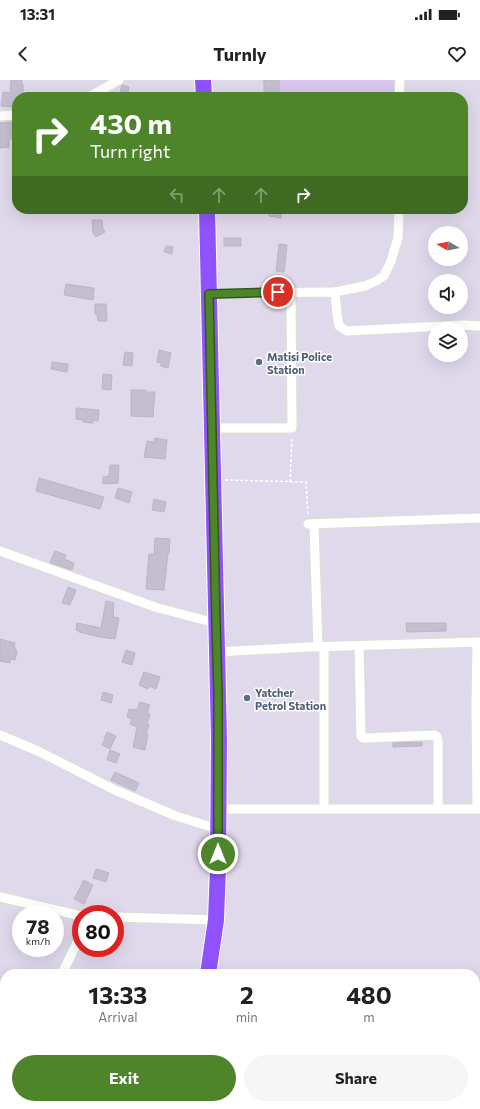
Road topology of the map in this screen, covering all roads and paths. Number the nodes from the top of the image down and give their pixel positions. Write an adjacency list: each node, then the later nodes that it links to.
1 (120, 80): 4 (street)
2 (203, 80): 5 (highway)
3 (400, 80): 6 (street)
4 (97, 92)
5 (204, 92)
6 (399, 92)
7 (0, 116): 8 (street)
8 (12, 116)
9 (207, 214): 13 (highway)
10 (399, 214): 12 (street)
11 (291, 292): 12 (street); 13 (street); 16 (street)
12 (335, 292): 14 (street)
13 (209, 294): 15 (highway)
14 (480, 326)
15 (212, 428): 16 (street); 17 (highway)
16 (292, 428): 18 (path)
17 (213, 480): 18 (path); 22 (highway)
18 (290, 482): 20 (path)
19 (480, 518): 20 (street)
20 (311, 524): 25 (street)
21 (0, 551): 22 (street)
22 (216, 623): 26 (highway)
23 (479, 642): 24 (street); 31 (street)
24 (359, 646): 25 (street); 30 (street)
25 (321, 647): 26 (street); 29 (street)
26 (217, 652): 28 (highway)
27 (0, 735): 32 (street)
28 (218, 809): 29 (street); 32 (highway)
29 (324, 809): 30 (street)
30 (438, 809): 31 (street)
31 (479, 809)
32 (218, 829): 36 (highway)
33 (0, 897): 34 (street)
34 (72, 914)
35 (124, 917): 36 (street)
36 (216, 920): 39 (highway)
37 (72, 953): 38 (street)
38 (64, 969)
39 (209, 969)

